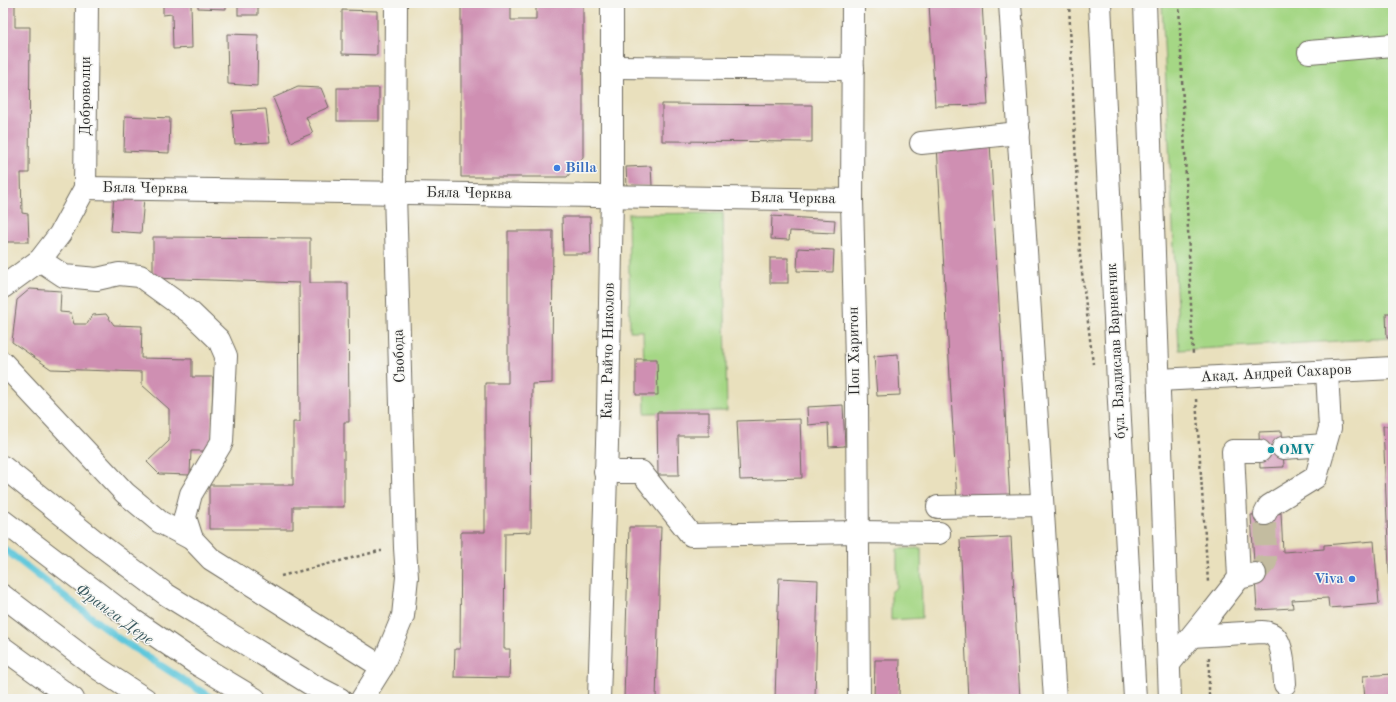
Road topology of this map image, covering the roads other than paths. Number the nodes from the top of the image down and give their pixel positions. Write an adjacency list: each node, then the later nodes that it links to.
1 (87, 3): 14 (main road, Доброволци)
2 (396, 3): 15 (main road, Свобода)
3 (612, 3): 10 (main road, Кап. Райчо Николов)
4 (853, 3): 11 (main road, Поп Харитон)
5 (1010, 3): 12 (main road)
6 (1100, 3): 50 (main road, бул. Владислав Варненчик)
7 (1146, 3): 23 (main road)
8 (1393, 45): 9 (main road)
9 (1309, 52)
10 (612, 67): 11 (main road); 16 (main road, Кап. Райчо Николов)
11 (853, 70): 17 (main road, Поп Харитон)
12 (1019, 133): 13 (main road); 29 (main road)
13 (921, 143)
14 (85, 188): 15 (main road, Бяла Черква); 18 (main road)
15 (395, 193): 16 (main road, Бяла Черква); 40 (main road, Свобода)
16 (612, 196): 17 (main road, Бяла Черква); 28 (main road, Кап. Райчо Николов)
17 (852, 200): 33 (main road, Поп Харитон)
18 (40, 260): 19 (main road); 35 (main road)
19 (3, 288)
20 (3, 363): 35 (main road)
21 (1393, 368): 22 (main road, Акад. Андрей Сахаров)
22 (1327, 372): 23 (main road, Акад. Андрей Сахаров); 24 (main road)
23 (1159, 380): 39 (main road)
24 (1325, 445): 25 (main road); 31 (main road)
25 (1283, 448)
26 (1260, 451): 37 (main road)
27 (3, 467): 45 (main road)
28 (605, 472): 33 (main road); 47 (main road, Кап. Райчо Николов)
29 (1042, 505): 30 (main road); 49 (main road)
30 (938, 507)
31 (1265, 514)
32 (3, 521): 44 (main road)
33 (858, 532): 34 (main road); 48 (main road, Поп Харитон)
34 (939, 533)
35 (192, 539): 40 (main road)
36 (3, 596): 43 (main road)
37 (1201, 635): 39 (main road); 41 (main road)
38 (3, 648): 42 (main road)
39 (1169, 664): 51 (main road)
40 (382, 667): 46 (main road, Свобода)
41 (1285, 684)
42 (73, 699)
43 (144, 699)
44 (255, 699)
45 (340, 699)
46 (362, 699)
47 (599, 699)
48 (859, 699)
49 (1055, 699)
50 (1135, 699)
51 (1170, 699)

